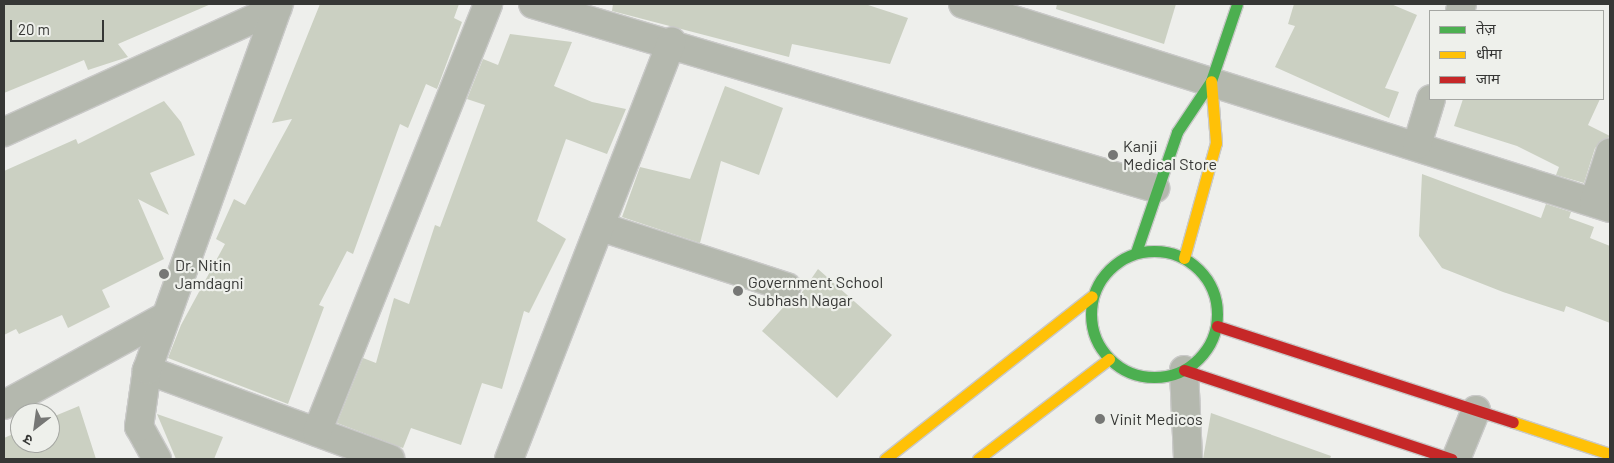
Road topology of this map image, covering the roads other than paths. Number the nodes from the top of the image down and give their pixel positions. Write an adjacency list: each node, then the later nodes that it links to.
1 (488, 4): 26 (street)
2 (533, 4): 6 (street)
3 (963, 4): 7 (street)
4 (1237, 4): 7 (main road)
5 (278, 6): 9 (street); 19 (street)
6 (672, 42): 12 (street); 14 (street)
7 (1210, 81): 10 (street); 12 (main road); 16 (main road)
8 (1431, 100): 10 (street)
9 (4, 132)
10 (1417, 145): 13 (street)
11 (1610, 152): 13 (street)
12 (1155, 188): 15 (main road)
13 (1602, 205)
14 (601, 227): 17 (street); 30 (street)
15 (1136, 252): 16 (main road); 18 (main road)
16 (1184, 258): 20 (main road)
17 (787, 287)
18 (1092, 296): 21 (main road); 31 (main road)
19 (166, 317): 22 (street); 24 (street)
20 (1217, 326): 23 (main road); 25 (main road)
21 (1109, 359): 23 (main road); 32 (main road)
22 (147, 370): 26 (street); 28 (street)
23 (1184, 370): 33 (street); 34 (main road)
24 (4, 405)
25 (1476, 410): 27 (main road); 35 (street)
26 (317, 432): 29 (street)
27 (1610, 454)
28 (157, 459)
29 (390, 459)
30 (510, 459)
31 (886, 459)
32 (978, 459)
33 (1188, 459)
34 (1452, 459)
35 (1456, 459)

